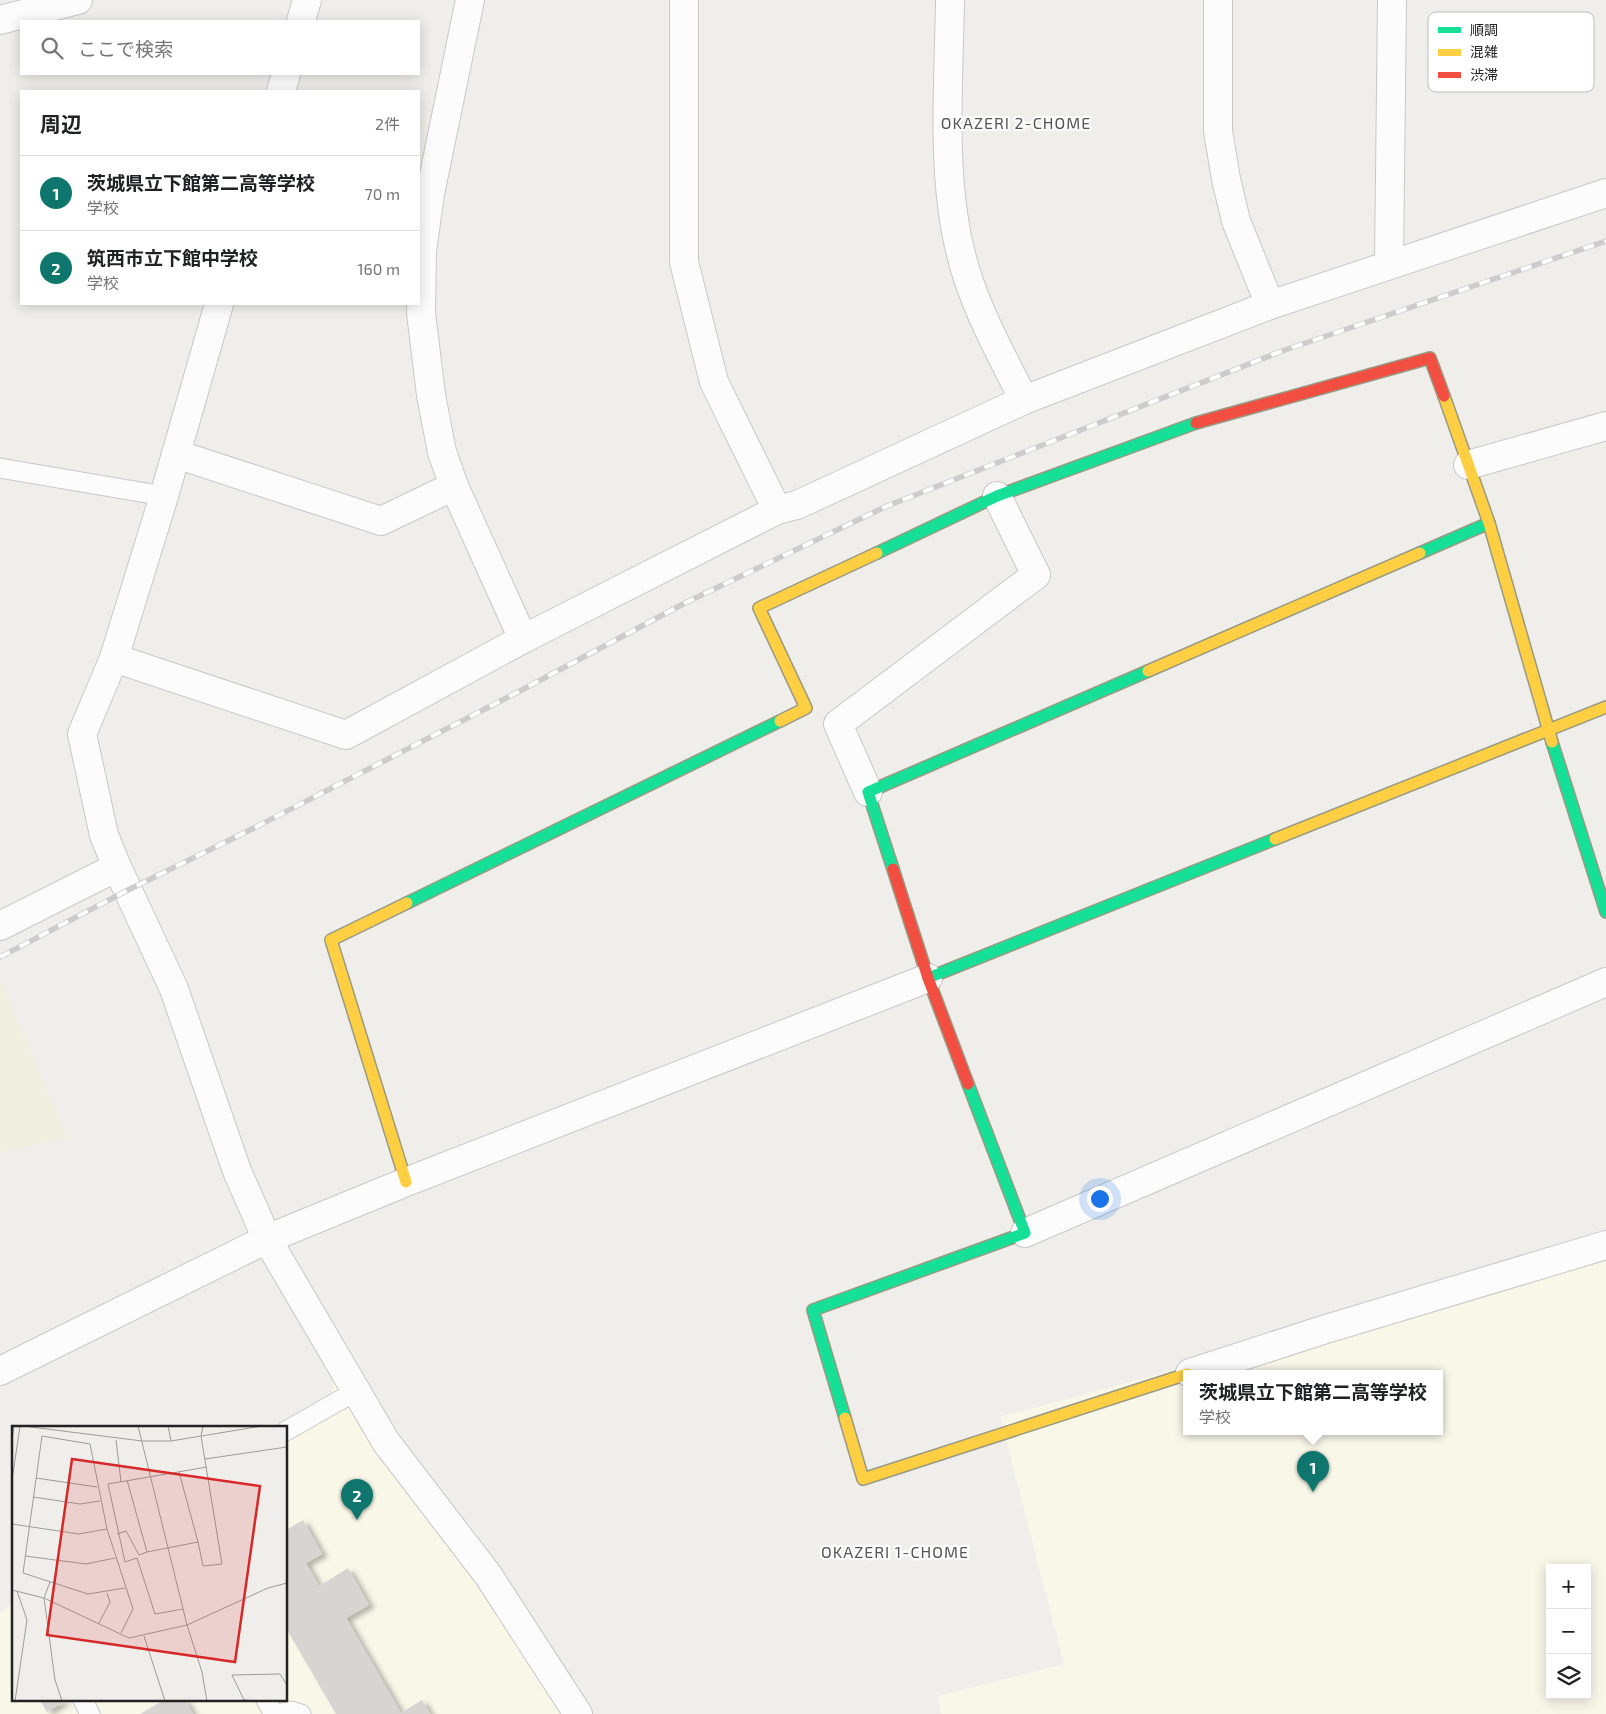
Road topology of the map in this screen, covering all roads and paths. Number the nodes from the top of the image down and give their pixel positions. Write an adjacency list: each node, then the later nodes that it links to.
1 (78, 0): 8 (street)
2 (307, 0): 9 (street)
3 (470, 0): 21 (street)
4 (684, 0): 24 (street)
5 (950, 0): 16 (street)
6 (1218, 0): 14 (street)
7 (1392, 0): 13 (street)
8 (0, 20)
9 (301, 20)
10 (286, 75): 11 (street)
11 (281, 90)
12 (1606, 193): 13 (street)
13 (1389, 264): 14 (street)
14 (1270, 304): 16 (street)
15 (220, 305): 18 (street)
16 (1024, 400): 24 (street)
17 (1606, 426): 19 (street)
18 (176, 454): 21 (street); 22 (street)
19 (1468, 464): 23 (street); 25 (street)
20 (0, 468): 22 (lane)
21 (454, 486): 26 (street)
22 (164, 496): 27 (street)
23 (997, 496): 29 (street); 30 (street)
24 (777, 510): 26 (street)
25 (1489, 523): 31 (street); 32 (street)
26 (523, 639): 27 (street)
27 (114, 658): 33 (street)
28 (1606, 707): 31 (street)
29 (806, 708): 30 (street); 38 (street)
30 (838, 724): 32 (street)
31 (1548, 730): 34 (street); 36 (street)
32 (868, 792): 36 (street)
33 (117, 867): 35 (street); 40 (street)
34 (1606, 912)
35 (0, 926)
36 (928, 978): 38 (street); 39 (street)
37 (1606, 982): 39 (street)
38 (406, 1182): 40 (street)
39 (1025, 1233): 44 (street)
40 (267, 1239): 43 (street); 45 (street)
41 (1606, 1245): 42 (street)
42 (1200, 1370)
43 (0, 1371)
44 (1183, 1376)
45 (356, 1392): 46 (lane); 53 (street)
46 (288, 1431)
47 (85, 1702): 49 (lane)
48 (267, 1702): 50 (lane)
49 (90, 1714)
50 (274, 1714)
51 (278, 1714): 52 (lane)
52 (301, 1714)
53 (578, 1714)

